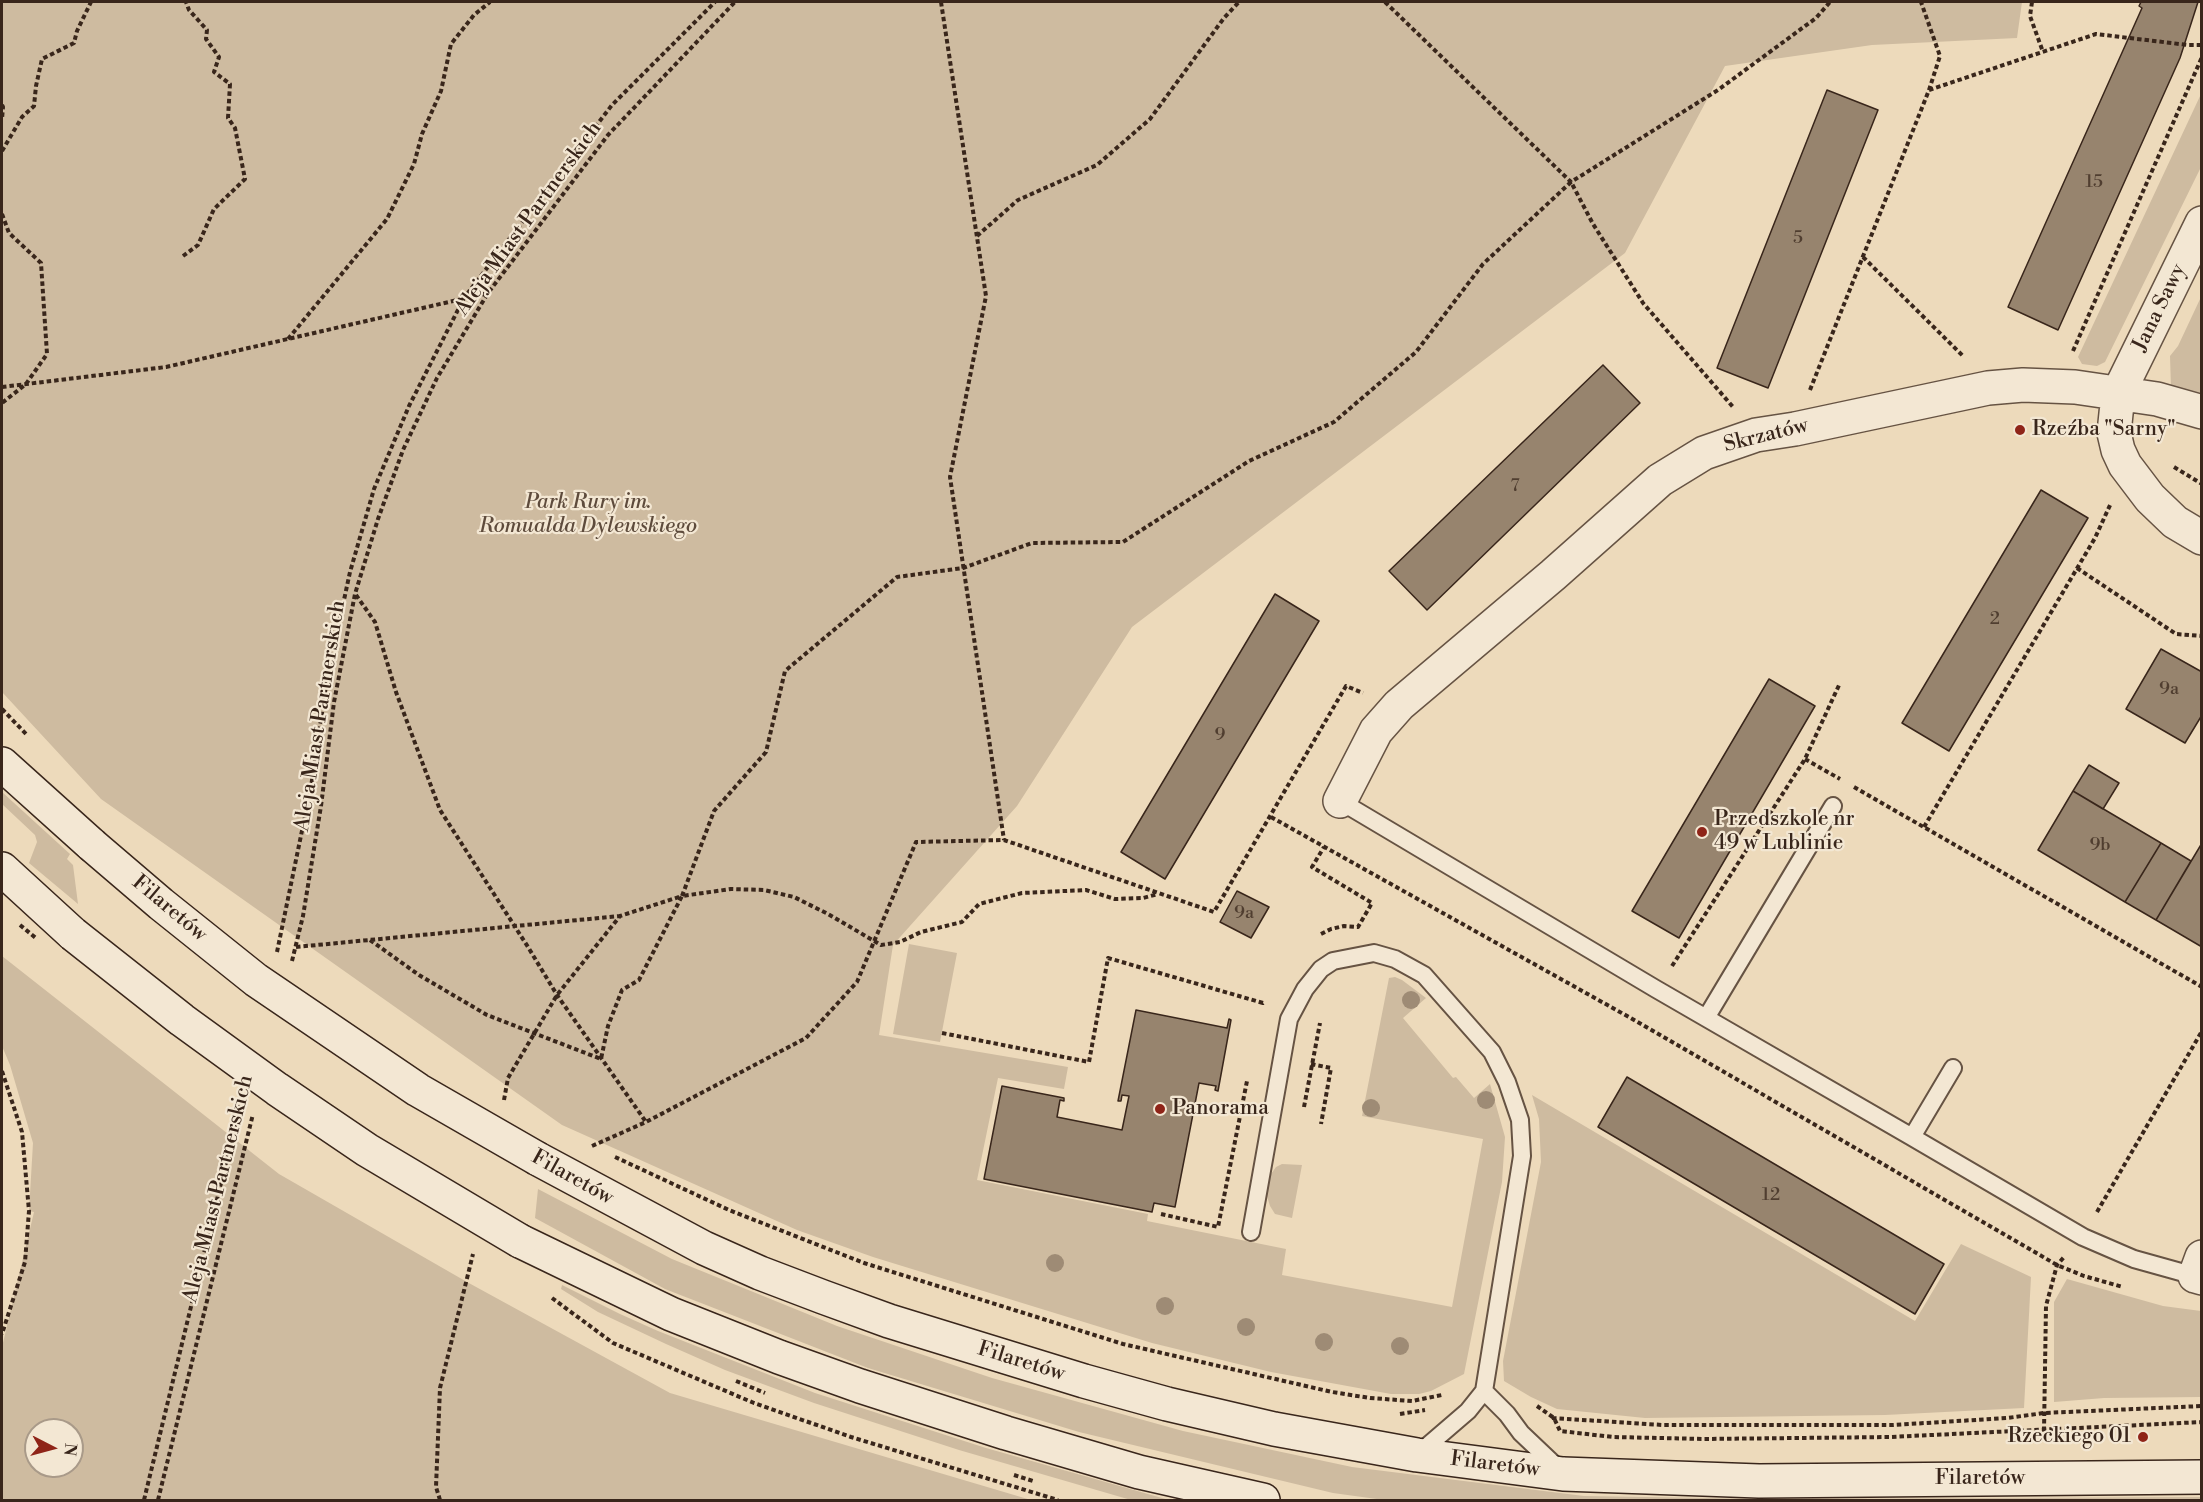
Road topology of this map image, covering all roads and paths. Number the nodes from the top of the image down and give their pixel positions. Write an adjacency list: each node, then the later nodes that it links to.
1 (91, 2): 18 (path)
2 (186, 2): 23 (path)
3 (490, 2): 27 (path)
4 (716, 2): 26 (path)
5 (735, 2): 25 (path, Aleja Miast Partnerskich)
6 (941, 2): 22 (path)
7 (1239, 2): 22 (path)
8 (1384, 2): 19 (path)
9 (1830, 2): 19 (path)
10 (1921, 2): 15 (path)
11 (2032, 2): 13 (path)
12 (2202, 45): 13 (path)
13 (2043, 52): 15 (path)
14 (2202, 57): 28 (path)
15 (1929, 90): 24 (path)
16 (2, 105): 17 (path)
17 (2, 119)
18 (2, 151)
19 (1572, 182): 36 (path); 39 (path)
20 (2, 214): 29 (path)
21 (2202, 223): 32 (main road, Jana Sawy)
22 (977, 237): 39 (path)
23 (183, 256)
24 (1863, 257): 31 (path); 33 (path)
25 (488, 293): 26 (path); 41 (path, Aleja Miast Partnerskich)
26 (464, 298): 27 (path); 62 (path)
27 (288, 339): 29 (path)
28 (2070, 360)
29 (26, 384): 30 (path); 34 (path)
30 (2, 387)
31 (1988, 388): 32 (main road, Skrzatów); 36 (main road, Skrzatów)
32 (2118, 394): 35 (main road, Skrzatów); 37 (main road)
33 (1808, 396)
34 (2, 403)
35 (2202, 412)
36 (1749, 437): 44 (main road, Skrzatów)
37 (2125, 465): 38 (main road); 40 (path)
38 (2202, 538)
39 (963, 568): 51 (path); 55 (path)
40 (2077, 568): 42 (path); 50 (path)
41 (356, 594): 57 (path); 61 (path, Aleja Miast Partnerskich)
42 (2202, 636)
43 (1840, 683): 45 (path)
44 (1399, 705): 47 (main road, Skrzatów); 49 (path)
45 (1805, 759): 50 (path); 65 (path)
46 (2, 764): 109 (main road, Filaretów, bridge)
47 (1340, 801): 65 (lane)
48 (1833, 806): 70 (lane)
49 (1271, 817): 52 (path); 54 (path)
50 (1924, 827): 64 (path)
51 (1004, 840): 54 (path); 60 (path)
52 (1324, 847): 58 (path); 72 (path)
53 (2, 869): 116 (main road, bridge)
54 (1160, 894): 60 (path)
55 (682, 896): 56 (path); 60 (path); 76 (path)
56 (620, 916): 57 (path); 66 (path)
57 (514, 926): 59 (path); 66 (path)
58 (1320, 935)
59 (370, 940): 61 (path); 74 (path)
60 (875, 941): 85 (path)
61 (296, 947): 63 (path, Aleja Miast Partnerskich)
62 (277, 952)
63 (290, 970)
64 (2202, 987)
65 (1656, 989): 70 (lane); 72 (path)
66 (557, 995): 74 (path); 76 (path)
67 (1270, 997): 68 (path)
68 (1263, 1003): 69 (path); 75 (path)
69 (1261, 1014)
70 (1706, 1018): 87 (lane)
71 (1321, 1020): 84 (path)
72 (1636, 1021): 96 (path)
73 (2202, 1031): 94 (path)
74 (535, 1032): 76 (path); 81 (path)
75 (942, 1033)
76 (602, 1059): 85 (path)
77 (1953, 1068): 87 (lane)
78 (2, 1071): 99 (path)
79 (1329, 1076): 86 (path)
80 (1248, 1077): 92 (path)
81 (504, 1101)
82 (240, 1104): 112 (path)
83 (256, 1104): 113 (path, Aleja Miast Partnerskich)
84 (1304, 1110)
85 (646, 1122): 89 (path)
86 (1321, 1124)
87 (1912, 1137): 94 (lane)
88 (582, 1142): 89 (path)
89 (592, 1146): 90 (path)
90 (603, 1151)
91 (613, 1156): 100 (path)
92 (1161, 1214)
93 (1251, 1232): 100 (lane)
94 (2083, 1237): 96 (path); 97 (lane)
95 (474, 1248): 114 (path)
96 (2057, 1265): 103 (path)
97 (2199, 1270)
98 (550, 1297): 115 (path)
99 (2, 1334)
100 (1484, 1391): 102 (lane); 105 (lane); 106 (path)
101 (2202, 1406): 103 (path)
102 (1468, 1411): 104 (path); 109 (lane)
103 (2044, 1413): 106 (path); 108 (path)
104 (1397, 1414)
105 (1507, 1414): 106 (path); 110 (lane)
106 (1554, 1418): 108 (path)
107 (2202, 1422): 108 (path)
108 (2044, 1431)
109 (1417, 1455): 110 (main road, Filaretów)
110 (1563, 1474): 111 (main road, Filaretów)
111 (2202, 1477)
112 (144, 1500)
113 (158, 1500)
114 (440, 1500)
115 (1058, 1500)
116 (1263, 1500)

